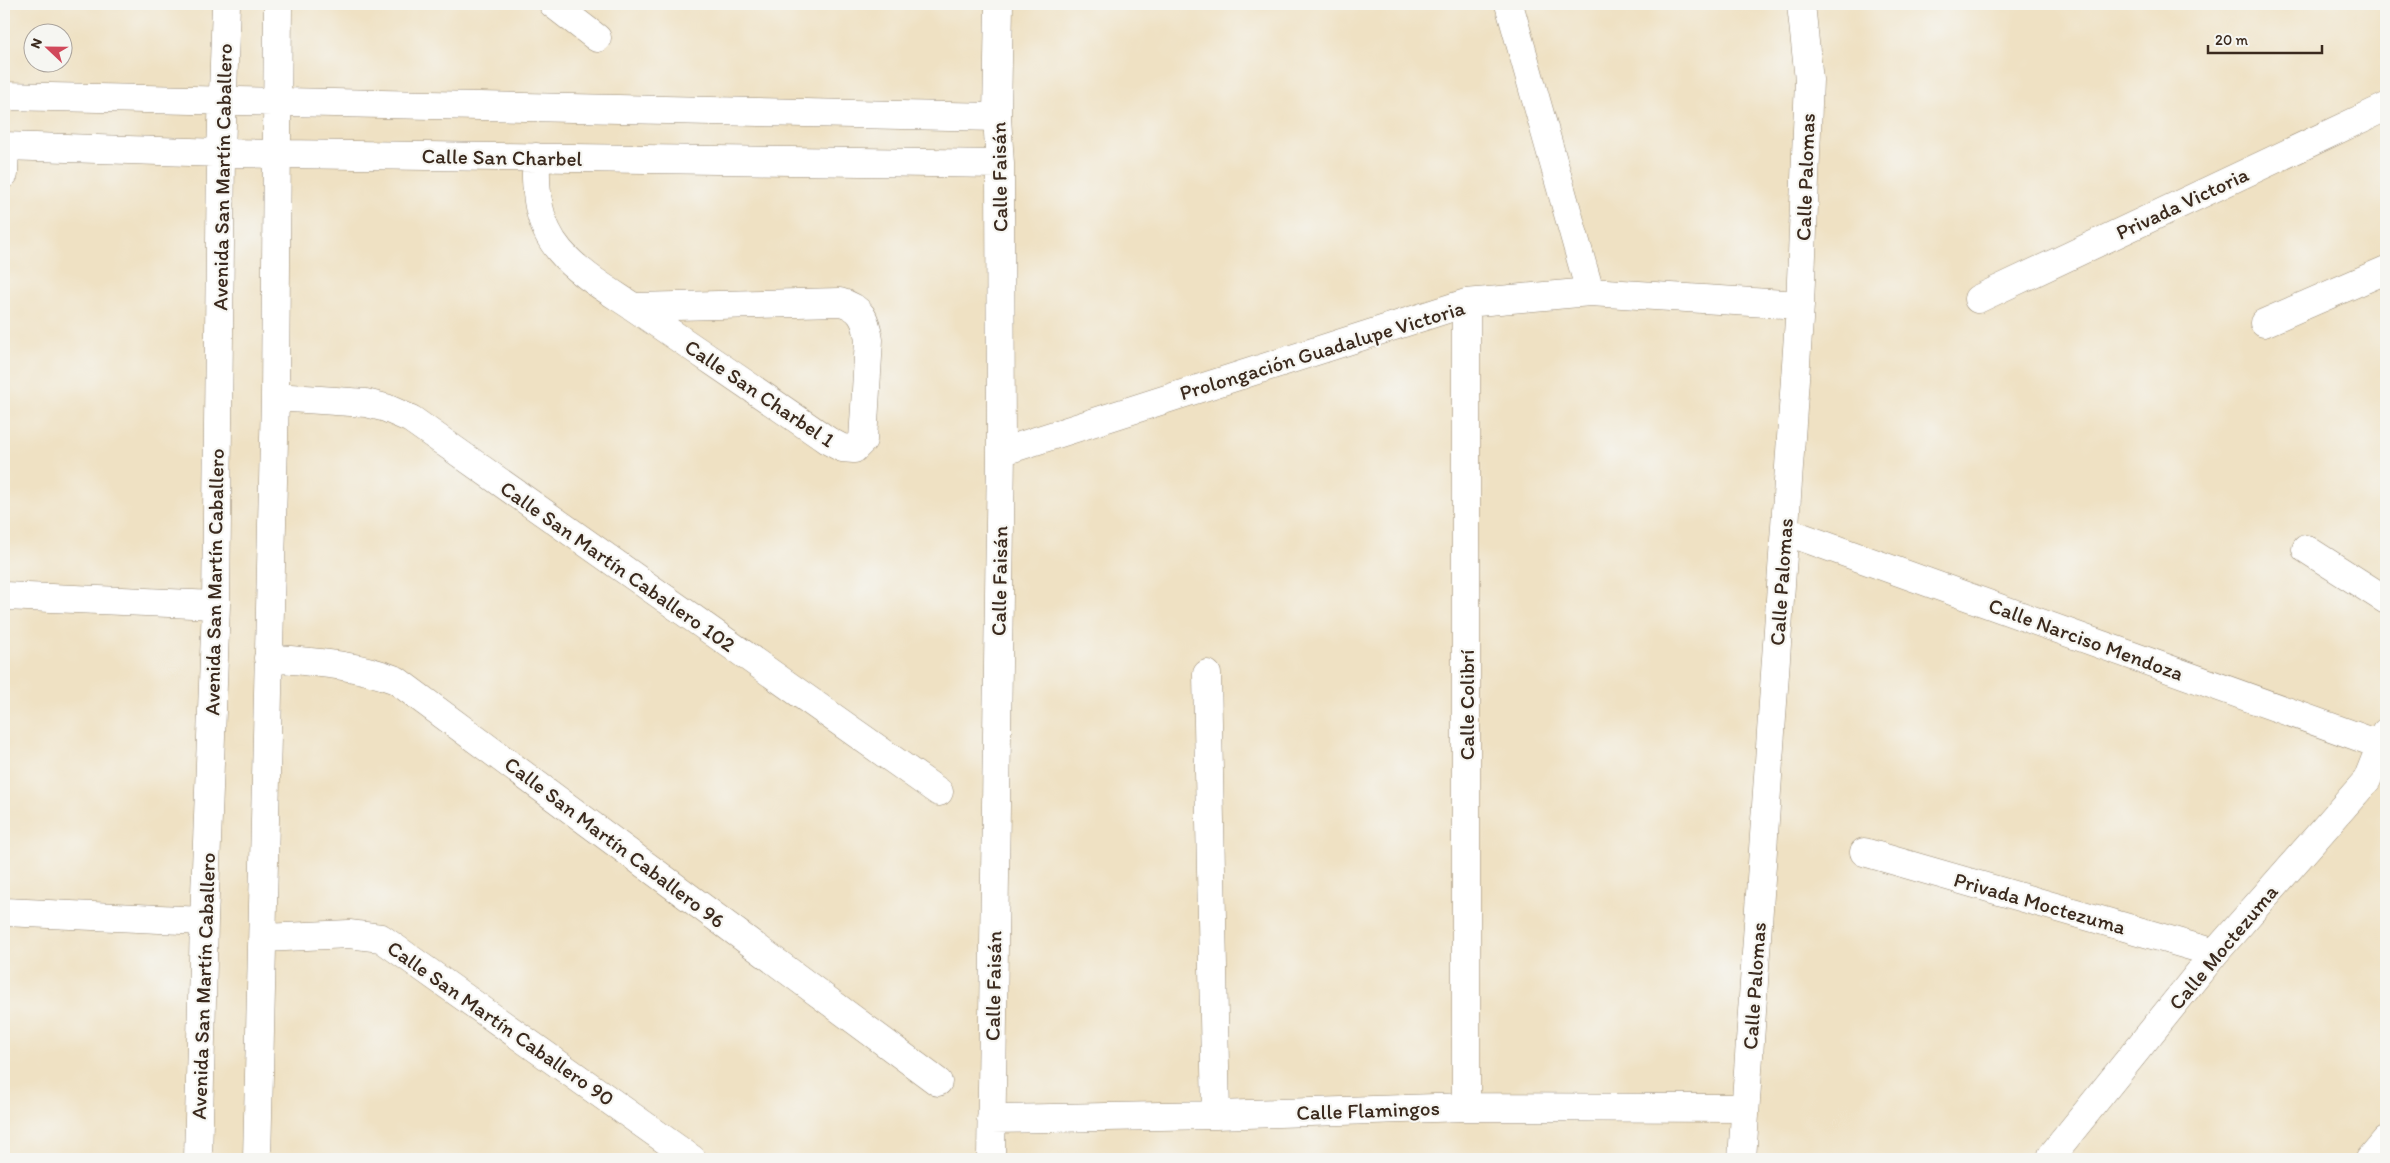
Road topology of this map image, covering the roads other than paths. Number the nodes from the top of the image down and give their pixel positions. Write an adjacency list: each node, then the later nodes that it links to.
1 (226, 4): 9 (street, Avenida San Martín Caballero)
2 (278, 4): 10 (street)
3 (553, 4): 7 (street)
4 (999, 4): 12 (street, Calle Faisán)
5 (1509, 4): 20 (street)
6 (1801, 4): 23 (street, Calle Palomas)
7 (597, 38)
8 (4, 96): 9 (street)
9 (222, 100): 10 (street); 14 (street, Avenida San Martín Caballero)
10 (277, 102): 12 (street); 15 (street)
11 (2386, 107): 21 (street, Privada Victoria)
12 (997, 117): 17 (street, Calle Faisán)
13 (4, 146): 14 (street, Calle San Charbel); 18 (street)
14 (221, 153): 15 (street, Calle San Charbel); 32 (street, Avenida San Martín Caballero)
15 (276, 153): 16 (street, Calle San Charbel); 26 (street)
16 (536, 158): 17 (street, Calle San Charbel); 24 (street, Calle San Charbel 1)
17 (1000, 164): 27 (street, Calle Faisán)
18 (4, 174)
19 (2386, 270): 25 (street)
20 (1590, 292): 22 (street, Prolongación Guadalupe Victoria); 23 (street, Prolongación Guadalupe Victoria)
21 (1978, 299)
22 (1466, 303): 27 (street, Prolongación Guadalupe Victoria); 43 (street, Calle Colibrí)
23 (1800, 305): 28 (street, Calle Palomas)
24 (635, 307): 24 (street, Calle San Charbel 1)
25 (2264, 323)
26 (275, 397): 33 (street); 36 (street, Calle San Martín Caballero 102)
27 (1001, 452): 46 (street, Calle Faisán)
28 (1785, 531): 35 (street, Calle Narciso Mendoza); 44 (street, Calle Palomas)
29 (2306, 550): 31 (street)
30 (4, 596): 32 (street)
31 (2386, 600)
32 (216, 605): 39 (street, Avenida San Martín Caballero)
33 (268, 658): 40 (street); 42 (street, Calle San Martín Caballero 96)
34 (1207, 674): 45 (street)
35 (2385, 742): 41 (street, Calle Moctezuma)
36 (939, 792)
37 (1864, 852): 41 (street, Privada Moctezuma)
38 (4, 912): 39 (street)
39 (204, 922): 48 (street, Avenida San Martín Caballero)
40 (264, 938): 49 (street); 50 (street, Calle San Martín Caballero 90)
41 (2215, 953): 53 (street, Calle Moctezuma)
42 (938, 1082)
43 (1466, 1107): 44 (street, Calle Flamingos); 45 (street, Calle Flamingos)
44 (1745, 1108): 52 (street, Calle Palomas)
45 (1216, 1115): 46 (street, Calle Flamingos)
46 (991, 1119): 51 (street, Calle Faisán)
47 (2386, 1140): 54 (street)
48 (198, 1159)
49 (257, 1159)
50 (692, 1159)
51 (991, 1159)
52 (1742, 1159)
53 (2051, 1159)
54 (2370, 1159)

